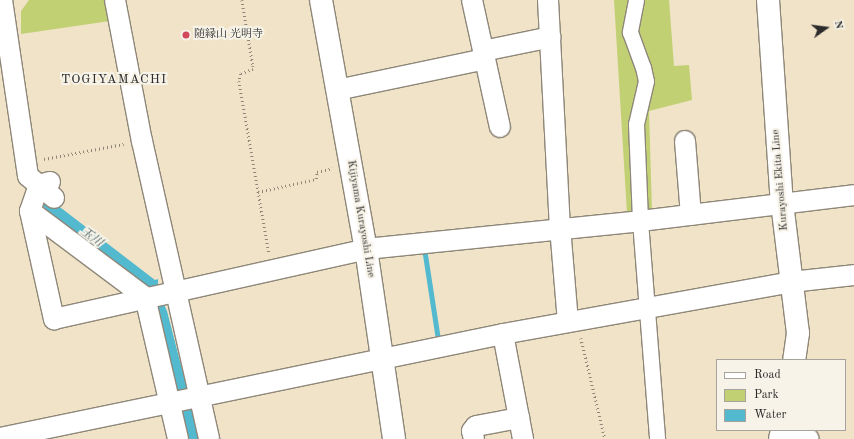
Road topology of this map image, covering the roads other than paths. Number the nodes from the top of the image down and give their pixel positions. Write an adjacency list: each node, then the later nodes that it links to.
1 (115, 0): 22 (street)
2 (321, 0): 10 (main road, Kijiyama Kurayoshi Line)
3 (472, 0): 9 (street)
4 (548, 0): 8 (street)
5 (636, 0): 17 (street)
6 (768, 0): 14 (main road, Kurayoshi Ekita Line)
7 (3, 12): 15 (street)
8 (551, 37): 9 (street); 18 (street)
9 (484, 55): 10 (street); 11 (street)
10 (337, 90): 19 (main road, Kijiyama Kurayoshi Line)
11 (500, 127)
12 (685, 141): 16 (street)
13 (854, 195): 14 (street)
14 (782, 203): 16 (street); 21 (main road, Kurayoshi Ekita Line)
15 (30, 211): 23 (street); 23 (street)
16 (691, 215): 17 (street)
17 (640, 222): 18 (street); 24 (street)
18 (560, 228): 19 (street); 25 (street)
19 (366, 249): 22 (street); 27 (main road, Kijiyama Kurayoshi Line)
20 (854, 275): 21 (street)
21 (791, 282): 24 (street); 28 (main road, Kurayoshi Ekita Line)
22 (175, 291): 23 (street); 29 (street)
23 (145, 297): 30 (street)
24 (647, 308): 25 (street); 39 (street)
25 (572, 322): 26 (street)
26 (503, 334): 27 (street); 31 (street)
27 (382, 359): 29 (street); 36 (main road, Kijiyama Kurayoshi Line)
28 (794, 359)
29 (199, 397): 30 (street); 35 (street)
30 (170, 402): 33 (street); 34 (street)
31 (519, 418): 37 (street); 38 (street)
32 (796, 431): 40 (street)
33 (0, 438)
34 (178, 439)
35 (209, 439)
36 (394, 439)
37 (474, 439)
38 (523, 439)
39 (657, 439)
40 (809, 439)

